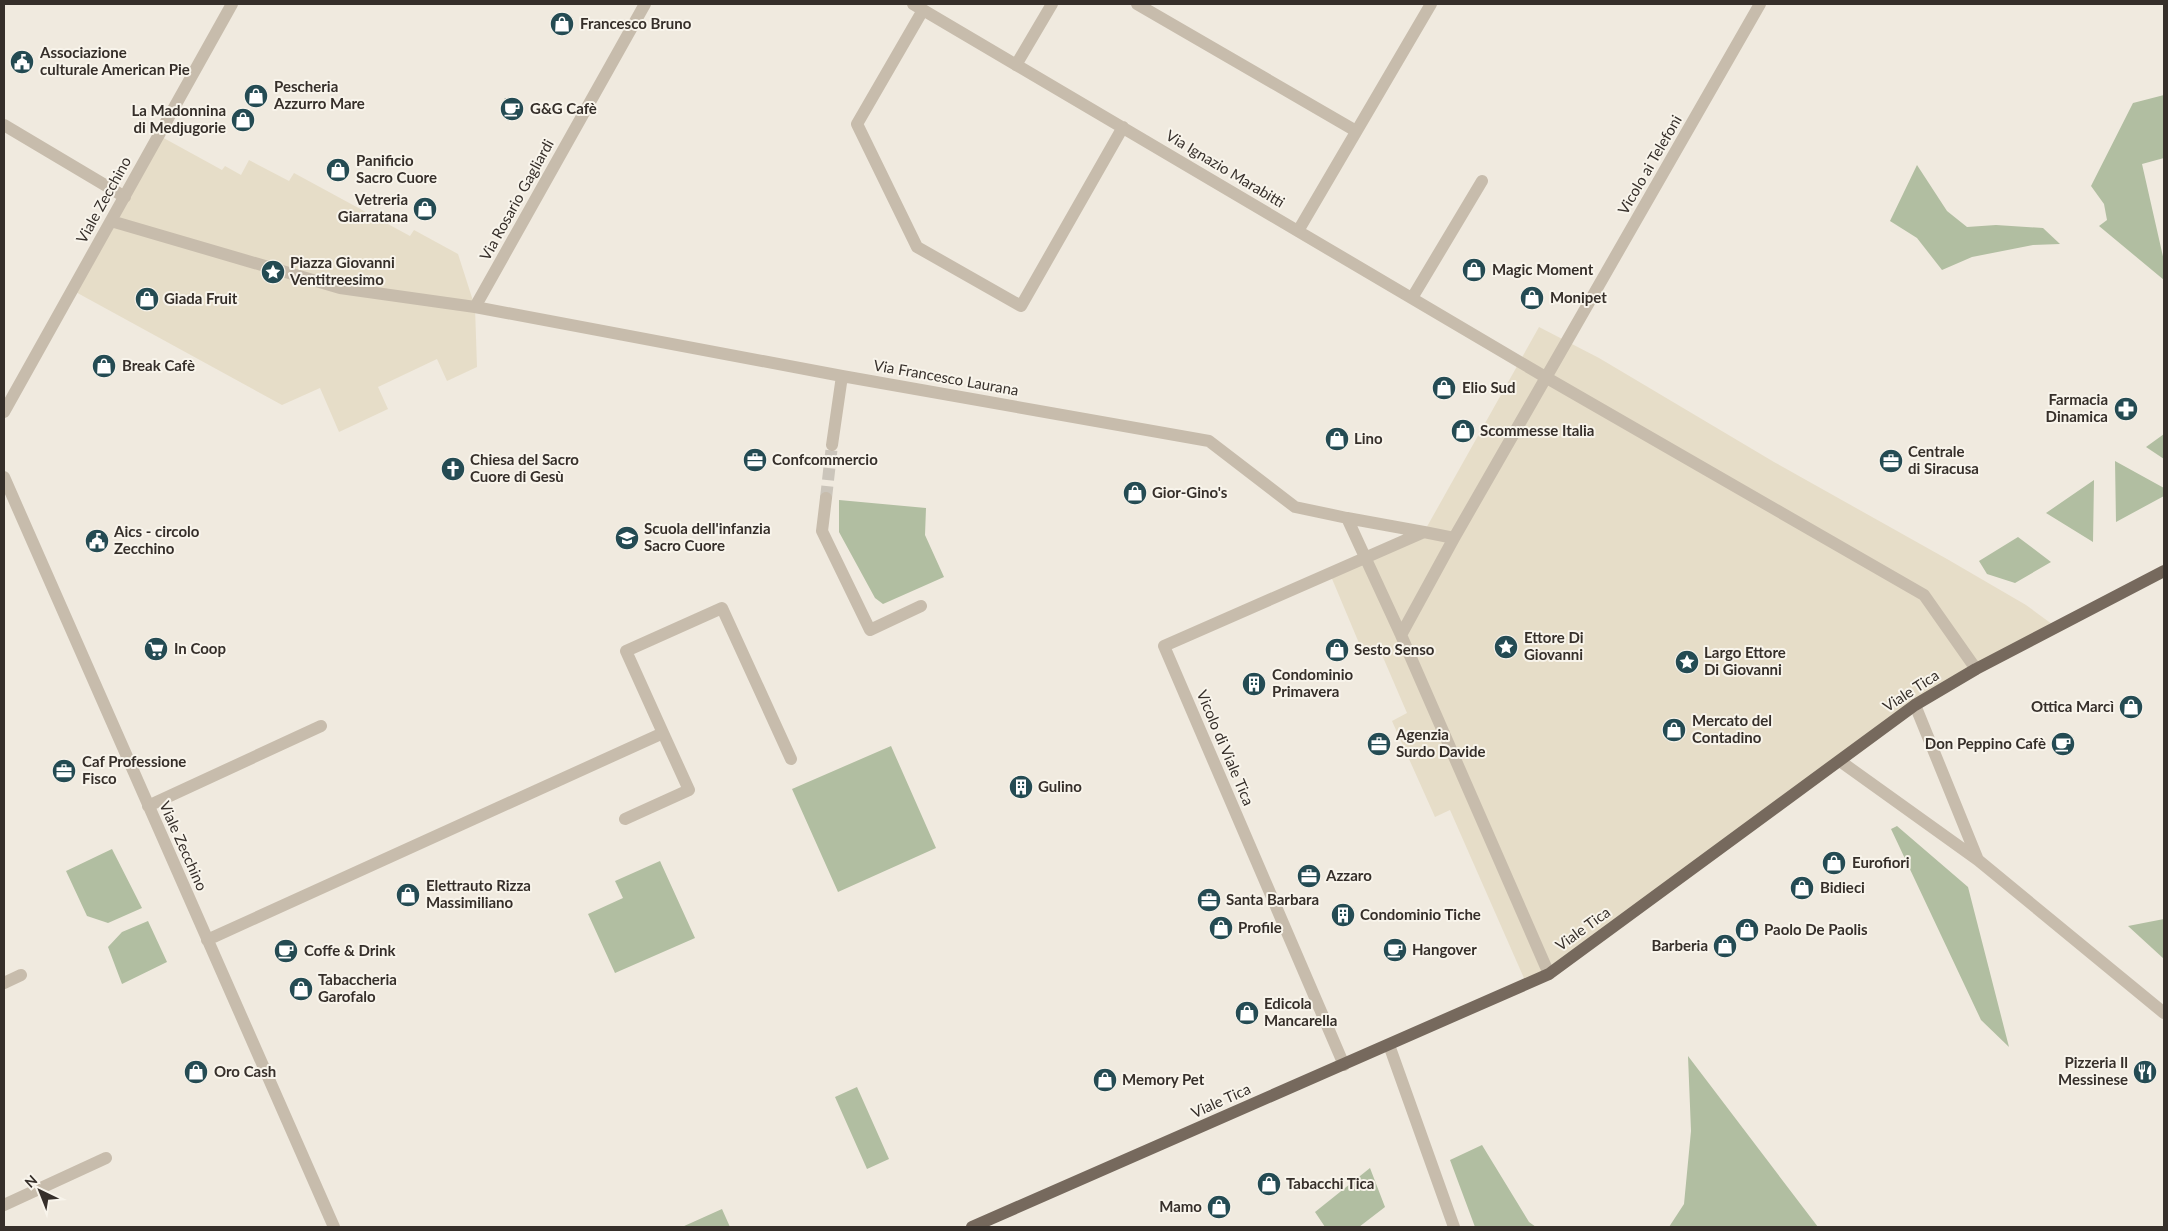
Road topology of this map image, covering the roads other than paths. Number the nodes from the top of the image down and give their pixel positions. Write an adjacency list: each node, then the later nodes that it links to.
1 (232, 4): 13 (street, Viale Zecchino)
2 (645, 4): 17 (street, Via Rosario Gagliardi)
3 (1052, 4): 8 (street)
4 (1137, 4): 11 (street)
5 (1431, 4): 11 (street)
6 (1760, 4): 19 (street, Vicolo ai Telefoni)
7 (918, 7): 8 (street, Via Ignazio Marabitti); 10 (street)
8 (1016, 64): 10 (street, Via Ignazio Marabitti)
9 (4, 125): 13 (street)
10 (1123, 127): 15 (street, Via Ignazio Marabitti)
11 (1356, 132): 15 (street)
12 (1482, 181): 16 (street)
13 (125, 197): 14 (street, Viale Zecchino)
14 (111, 221): 17 (street, Via Francesco Laurana); 20 (street, Viale Zecchino)
15 (1298, 231): 16 (street, Via Ignazio Marabitti)
16 (1412, 298): 19 (street, Via Ignazio Marabitti)
17 (475, 307): 18 (street, Via Francesco Laurana)
18 (842, 376): 21 (street); 24 (street, Via Francesco Laurana)
19 (1547, 378): 26 (street, Vicolo ai Telefoni); 31 (street, Via Ignazio Marabitti)
20 (4, 412)
21 (832, 444)
22 (4, 477): 37 (street, Viale Zecchino)
23 (826, 498): 29 (street)
24 (1347, 518): 25 (street, Via Francesco Laurana); 27 (street)
25 (1424, 532): 26 (street, Via Francesco Laurana); 27 (street)
26 (1454, 538): 30 (street, Vicolo ai Telefoni)
27 (1366, 558): 30 (street); 46 (street, Vicolo di Viale Tica)
28 (2164, 571): 31 (main road, Viale Tica)
29 (921, 606)
30 (1401, 635): 41 (street)
31 (1976, 668): 32 (main road, Viale Tica)
32 (1915, 705): 36 (main road, Viale Tica); 39 (street)
33 (321, 726): 37 (street)
34 (663, 733): 35 (street); 38 (street); 40 (street)
35 (791, 759)
36 (1840, 761): 39 (street); 41 (main road, Viale Tica)
37 (148, 806): 40 (street, Viale Zecchino)
38 (625, 819)
39 (1978, 860): 44 (street)
40 (207, 940): 49 (street, Viale Zecchino)
41 (1549, 974): 45 (main road, Viale Tica)
42 (21, 975): 43 (street)
43 (4, 983)
44 (2164, 1013)
45 (1389, 1045): 46 (main road, Viale Tica); 51 (street)
46 (1344, 1065): 50 (main road, Viale Tica)
47 (106, 1158): 48 (street)
48 (4, 1205)
49 (334, 1227)
50 (972, 1227)
51 (1454, 1227)

